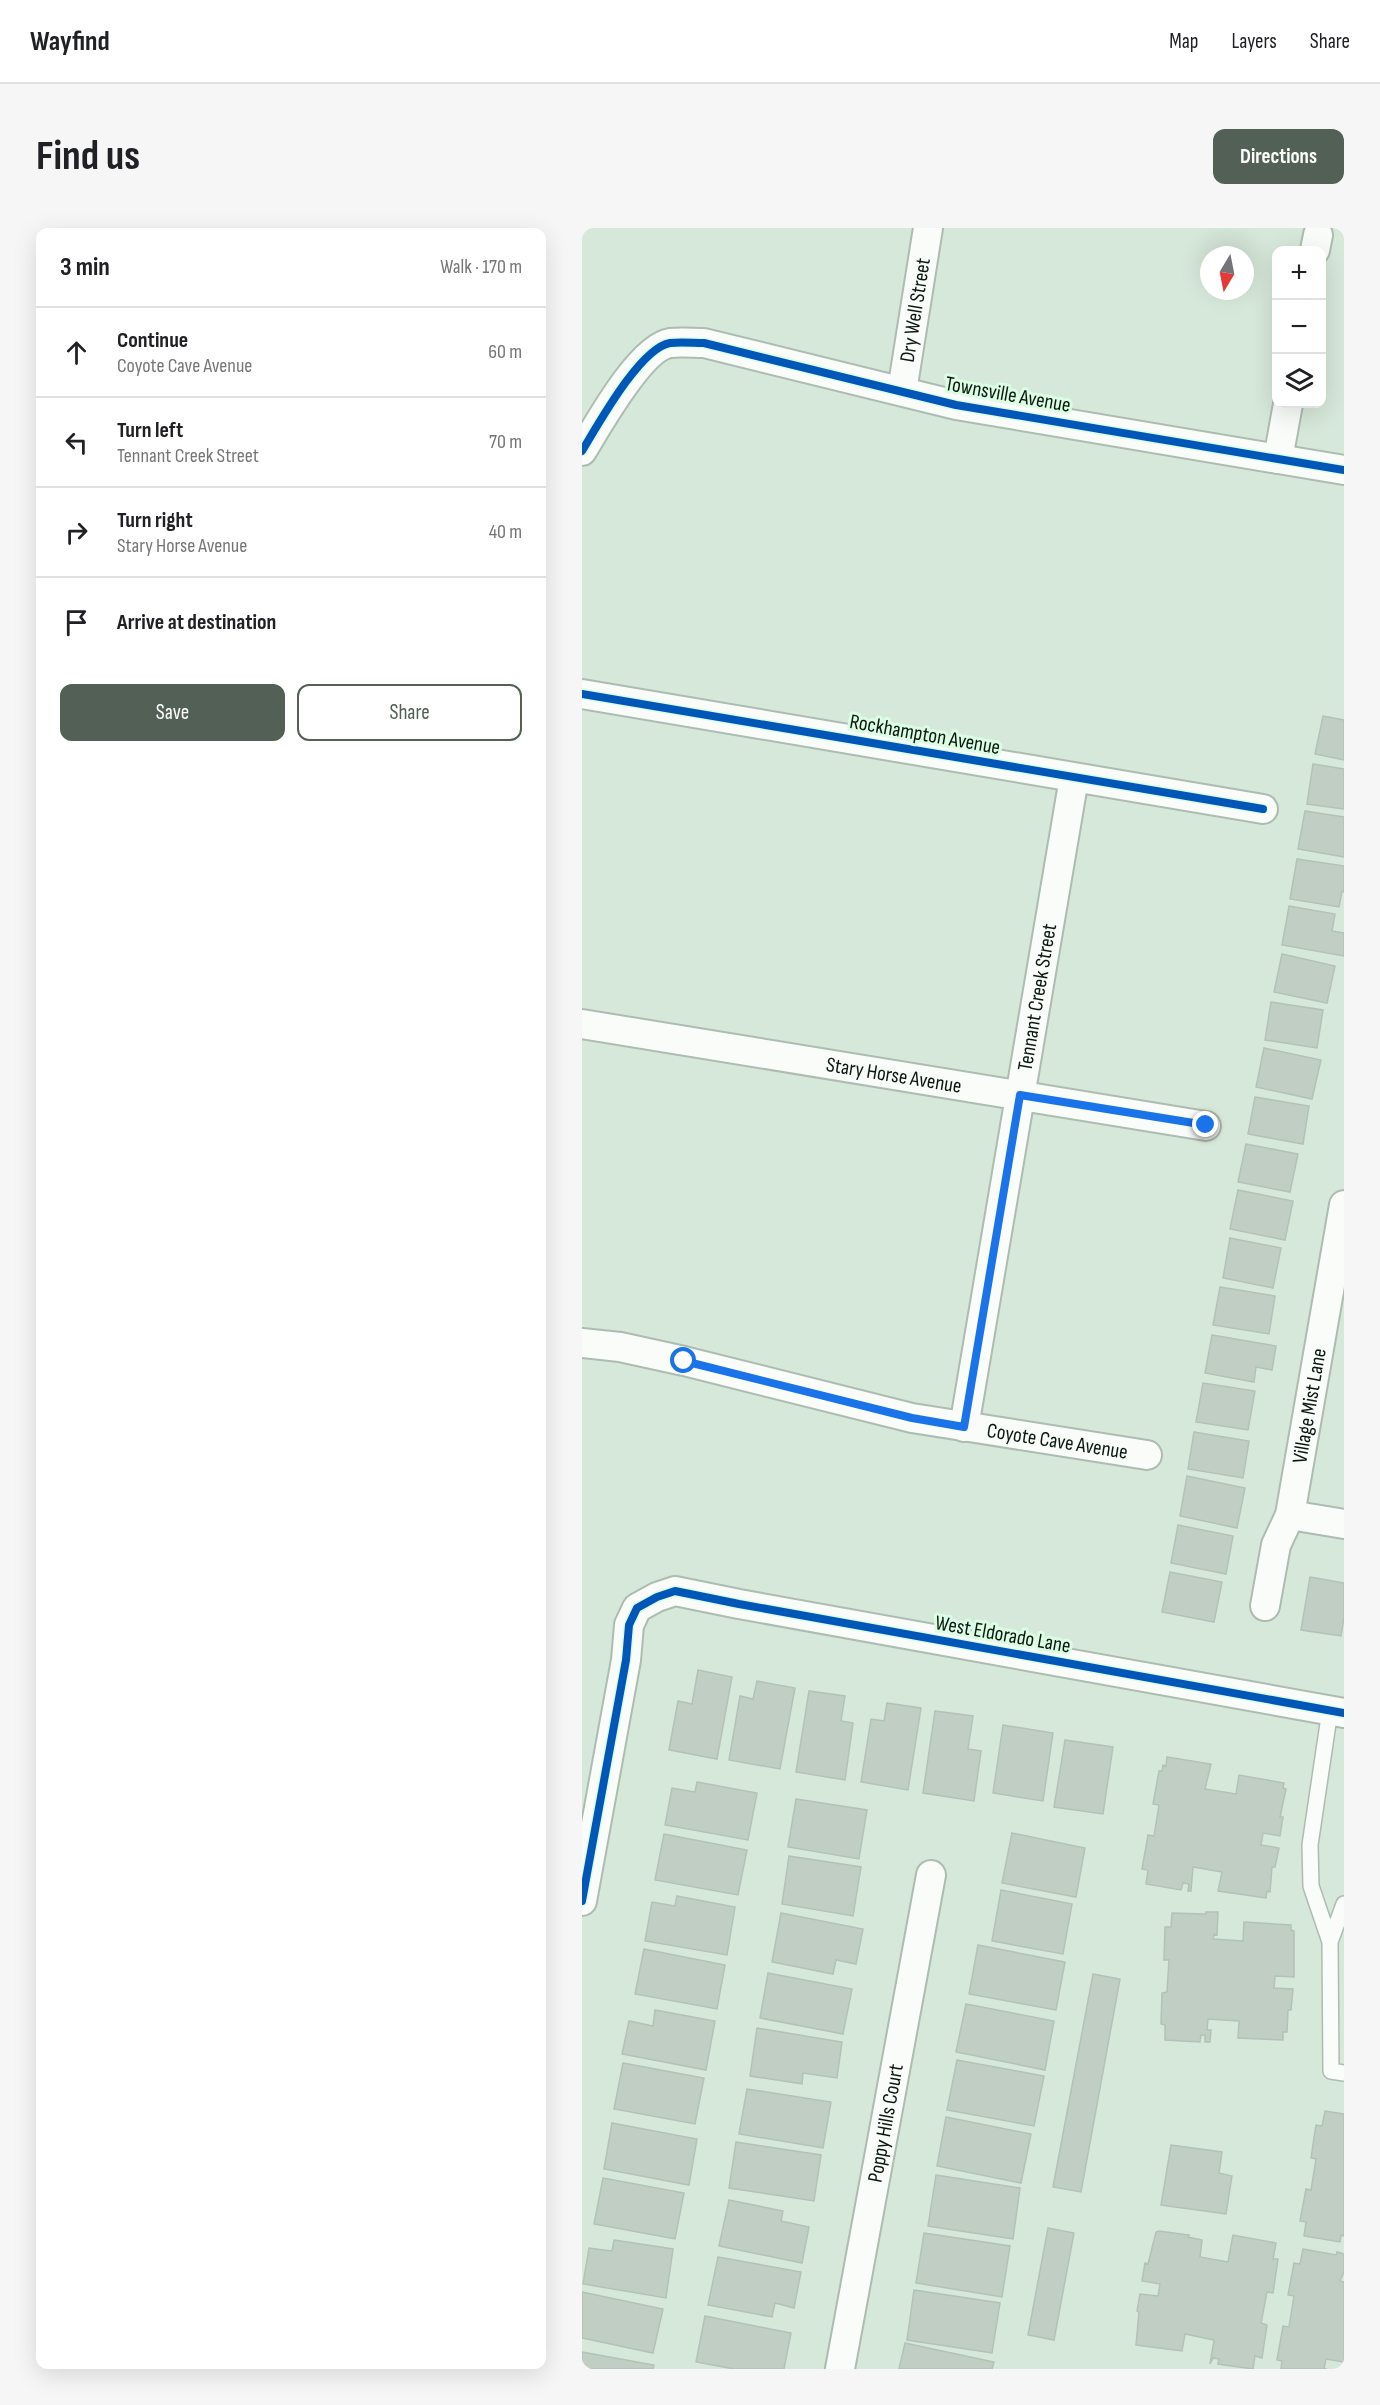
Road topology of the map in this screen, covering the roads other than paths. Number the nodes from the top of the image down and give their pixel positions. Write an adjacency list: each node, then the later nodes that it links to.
1 (928, 228): 2 (street, Dry Well Street)
2 (902, 391): 4 (street, Townsville Avenue); 5 (street, Townsville Avenue)
3 (1287, 408): 5 (street)
4 (582, 451)
5 (1278, 459): 6 (street, Townsville Avenue)
6 (1344, 470)
7 (582, 694): 8 (street, Rockhampton Avenue)
8 (1074, 778): 9 (street, Rockhampton Avenue); 11 (street, Tennant Creek Street)
9 (1263, 809)
10 (582, 1024): 11 (street, Stary Horse Avenue)
11 (1020, 1095): 12 (street, Stary Horse Avenue); 16 (street, Tennant Creek Street)
12 (1206, 1125)
13 (1344, 1205): 14 (street, Village Mist Lane)
14 (1337, 1288): 18 (street, Village Mist Lane)
15 (582, 1343): 16 (street, Coyote Cave Avenue)
16 (964, 1427): 17 (street, Coyote Cave Avenue)
17 (1148, 1455)
18 (1290, 1515): 19 (street); 20 (street, Village Mist Lane)
19 (1344, 1524)
20 (1265, 1606)
21 (1337, 1712): 23 (street, West Eldorado Lane); 25 (lane)
22 (931, 1875): 27 (street, Poppy Hills Court)
23 (582, 1900)
24 (1344, 1904): 25 (lane)
25 (1330, 1942): 26 (lane)
26 (1344, 2073)
27 (840, 2369)

